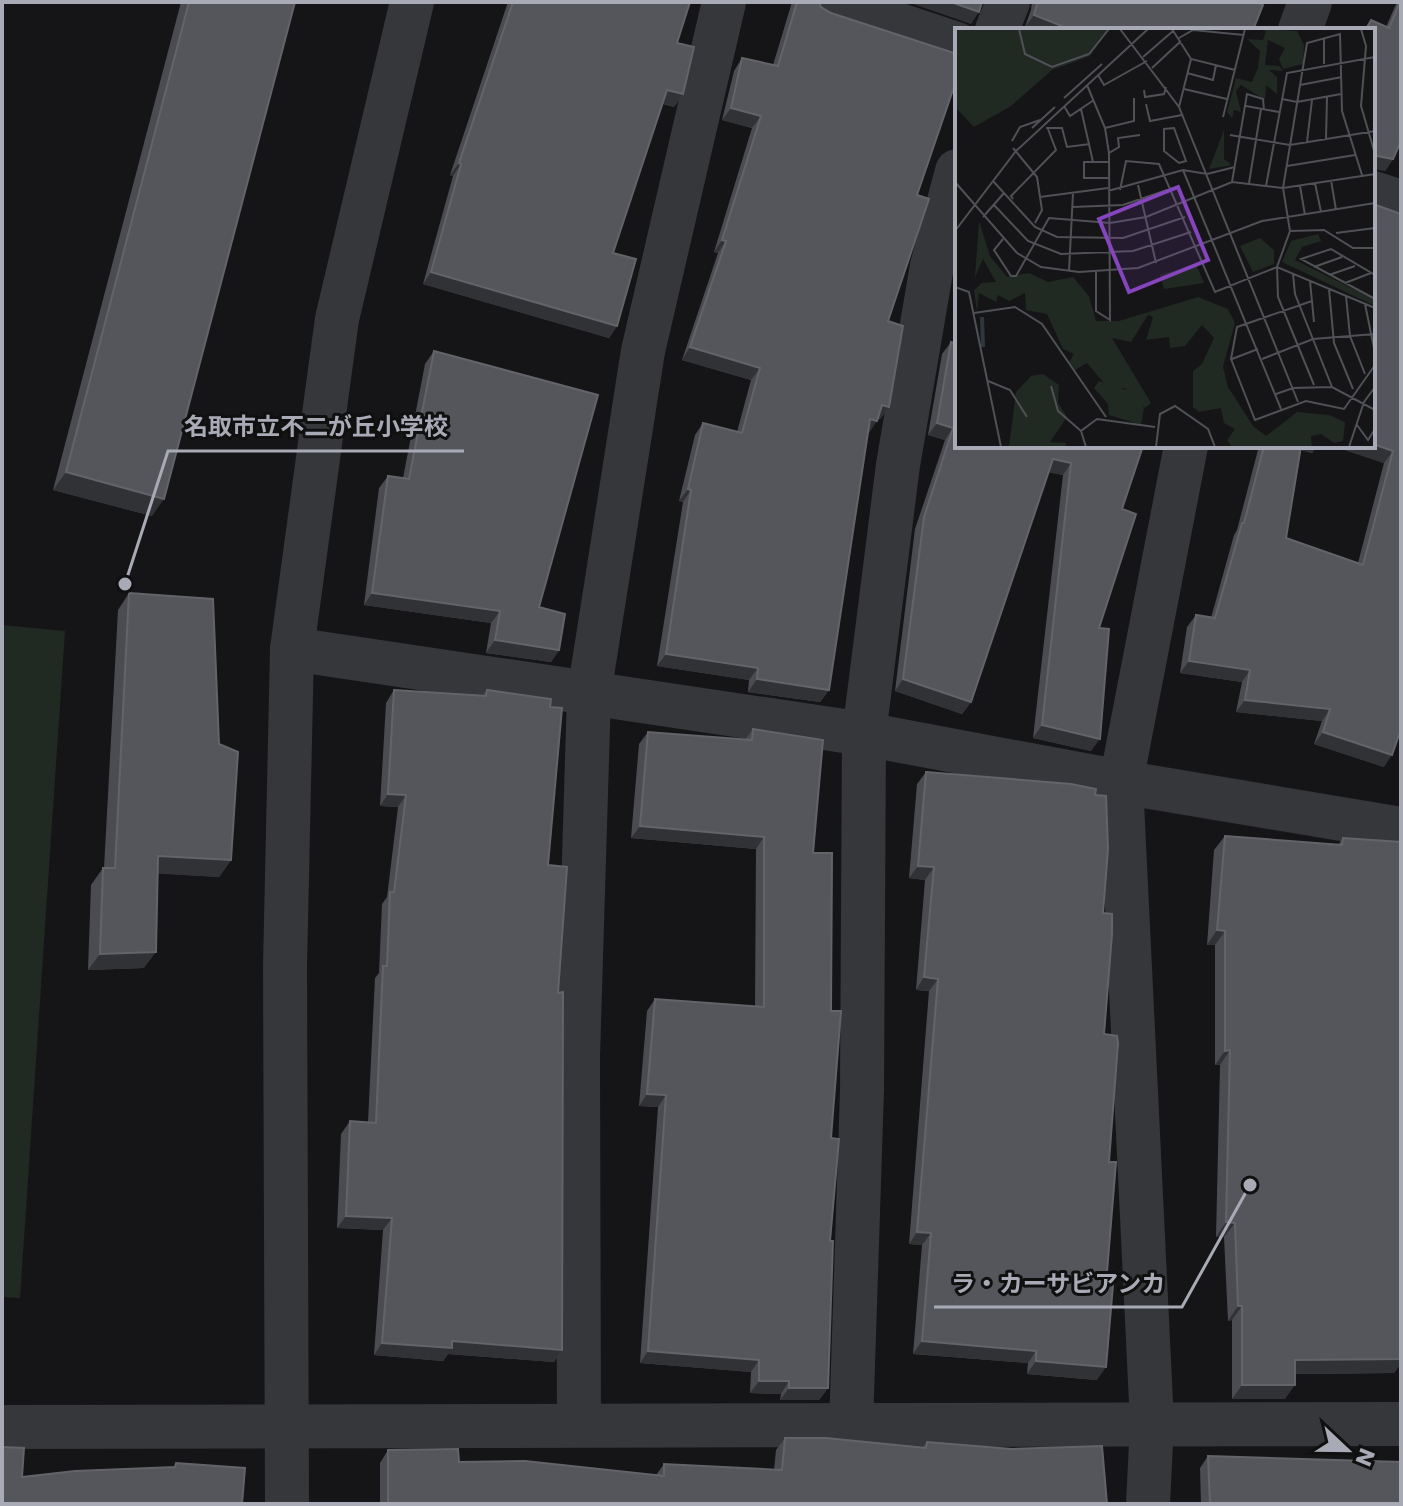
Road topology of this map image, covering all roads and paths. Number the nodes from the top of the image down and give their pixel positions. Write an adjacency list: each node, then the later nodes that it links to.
1 (412, 2): 13 (street)
2 (724, 2): 14 (street)
3 (831, 2): 8 (street)
4 (1008, 2): 6 (street)
5 (1310, 2): 7 (street)
6 (998, 28)
7 (1301, 28)
8 (955, 43)
9 (955, 179): 15 (street)
10 (1375, 194): 11 (street)
11 (1401, 202)
12 (1186, 448): 16 (street)
13 (292, 649): 14 (street); 22 (street)
14 (589, 694): 15 (street); 19 (street)
15 (864, 734): 16 (street); 23 (street)
16 (1121, 782): 17 (street); 18 (street)
17 (1401, 829)
18 (1152, 1423): 20 (street); 23 (street); 25 (street)
19 (579, 1424): 22 (street); 23 (street)
20 (1401, 1424)
21 (2, 1427): 22 (street)
22 (286, 1427): 24 (street)
23 (851, 1427)
24 (287, 1504)
25 (1148, 1504)

